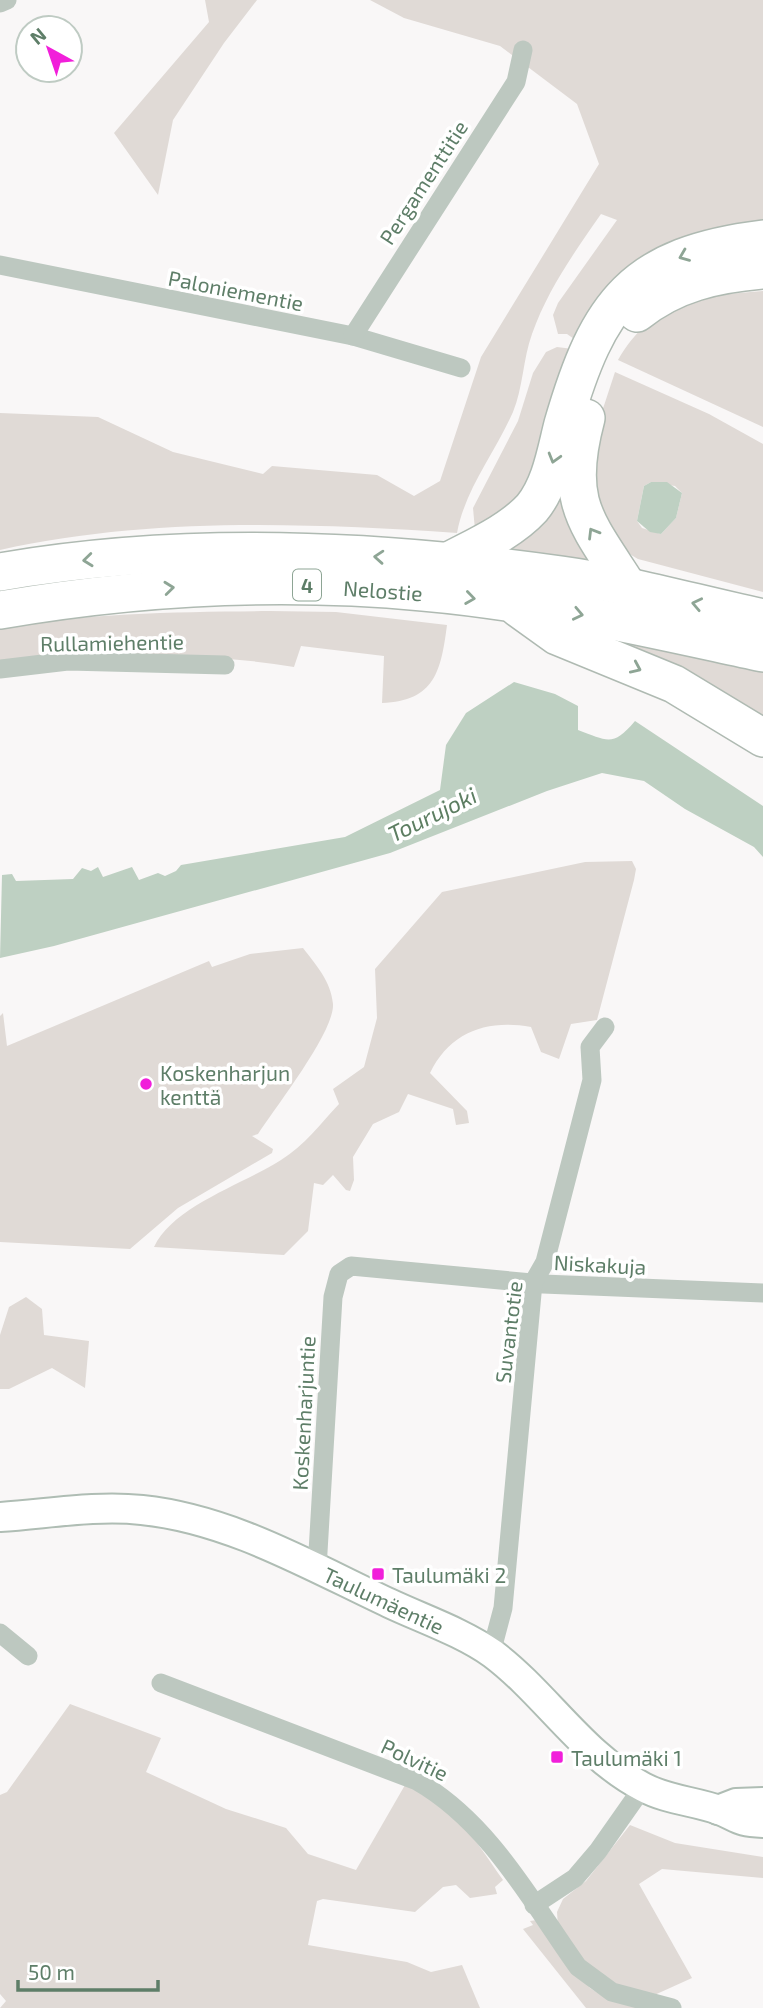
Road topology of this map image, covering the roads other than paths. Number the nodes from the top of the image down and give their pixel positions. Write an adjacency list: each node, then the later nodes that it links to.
1 (7, 0): 2 (street)
2 (0, 2)
3 (523, 50): 7 (street, Pergamenttitie)
4 (763, 239): 9 (highway, one-way to 9)
5 (0, 265): 7 (street, Paloniementie)
6 (763, 270): 11 (highway, one-way to 6)
7 (353, 336): 8 (street, Paloniementie)
8 (461, 368)
9 (447, 562): 10 (highway, Nelostie / 4, one-way to 10); 11 (highway, Nelostie / 4)
10 (0, 572)
11 (630, 590): 14 (highway, Nelostie / 4, one-way to 11)
12 (511, 604): 13 (highway, Nelostie / 4, one-way to 12); 15 (highway, Nelostie / 4, one-way to 15); 18 (highway, one-way to 18)
13 (0, 610)
14 (763, 618)
15 (763, 653)
16 (225, 665): 17 (street, Rullamiehentie)
17 (0, 669)
18 (763, 738)
19 (605, 1027): 21 (street, Suvantotie)
20 (351, 1266): 21 (street, Niskakuja); 24 (street, Koskenharjuntie)
21 (533, 1283): 22 (street, Niskakuja); 26 (street, Suvantotie)
22 (763, 1293)
23 (0, 1517): 24 (main road, Taulumäentie)
24 (317, 1569): 26 (main road, Taulumäentie)
25 (0, 1633): 27 (street)
26 (491, 1653): 29 (main road, Taulumäentie)
27 (28, 1656)
28 (161, 1684): 33 (street, Polvitie)
29 (643, 1787): 31 (main road, Taulumäentie); 33 (street)
30 (763, 1802): 31 (main road, Taulumäentie)
31 (718, 1810): 32 (main road, Taulumäentie)
32 (763, 1823)
33 (534, 1905): 34 (street, Polvitie)
34 (672, 2008)

